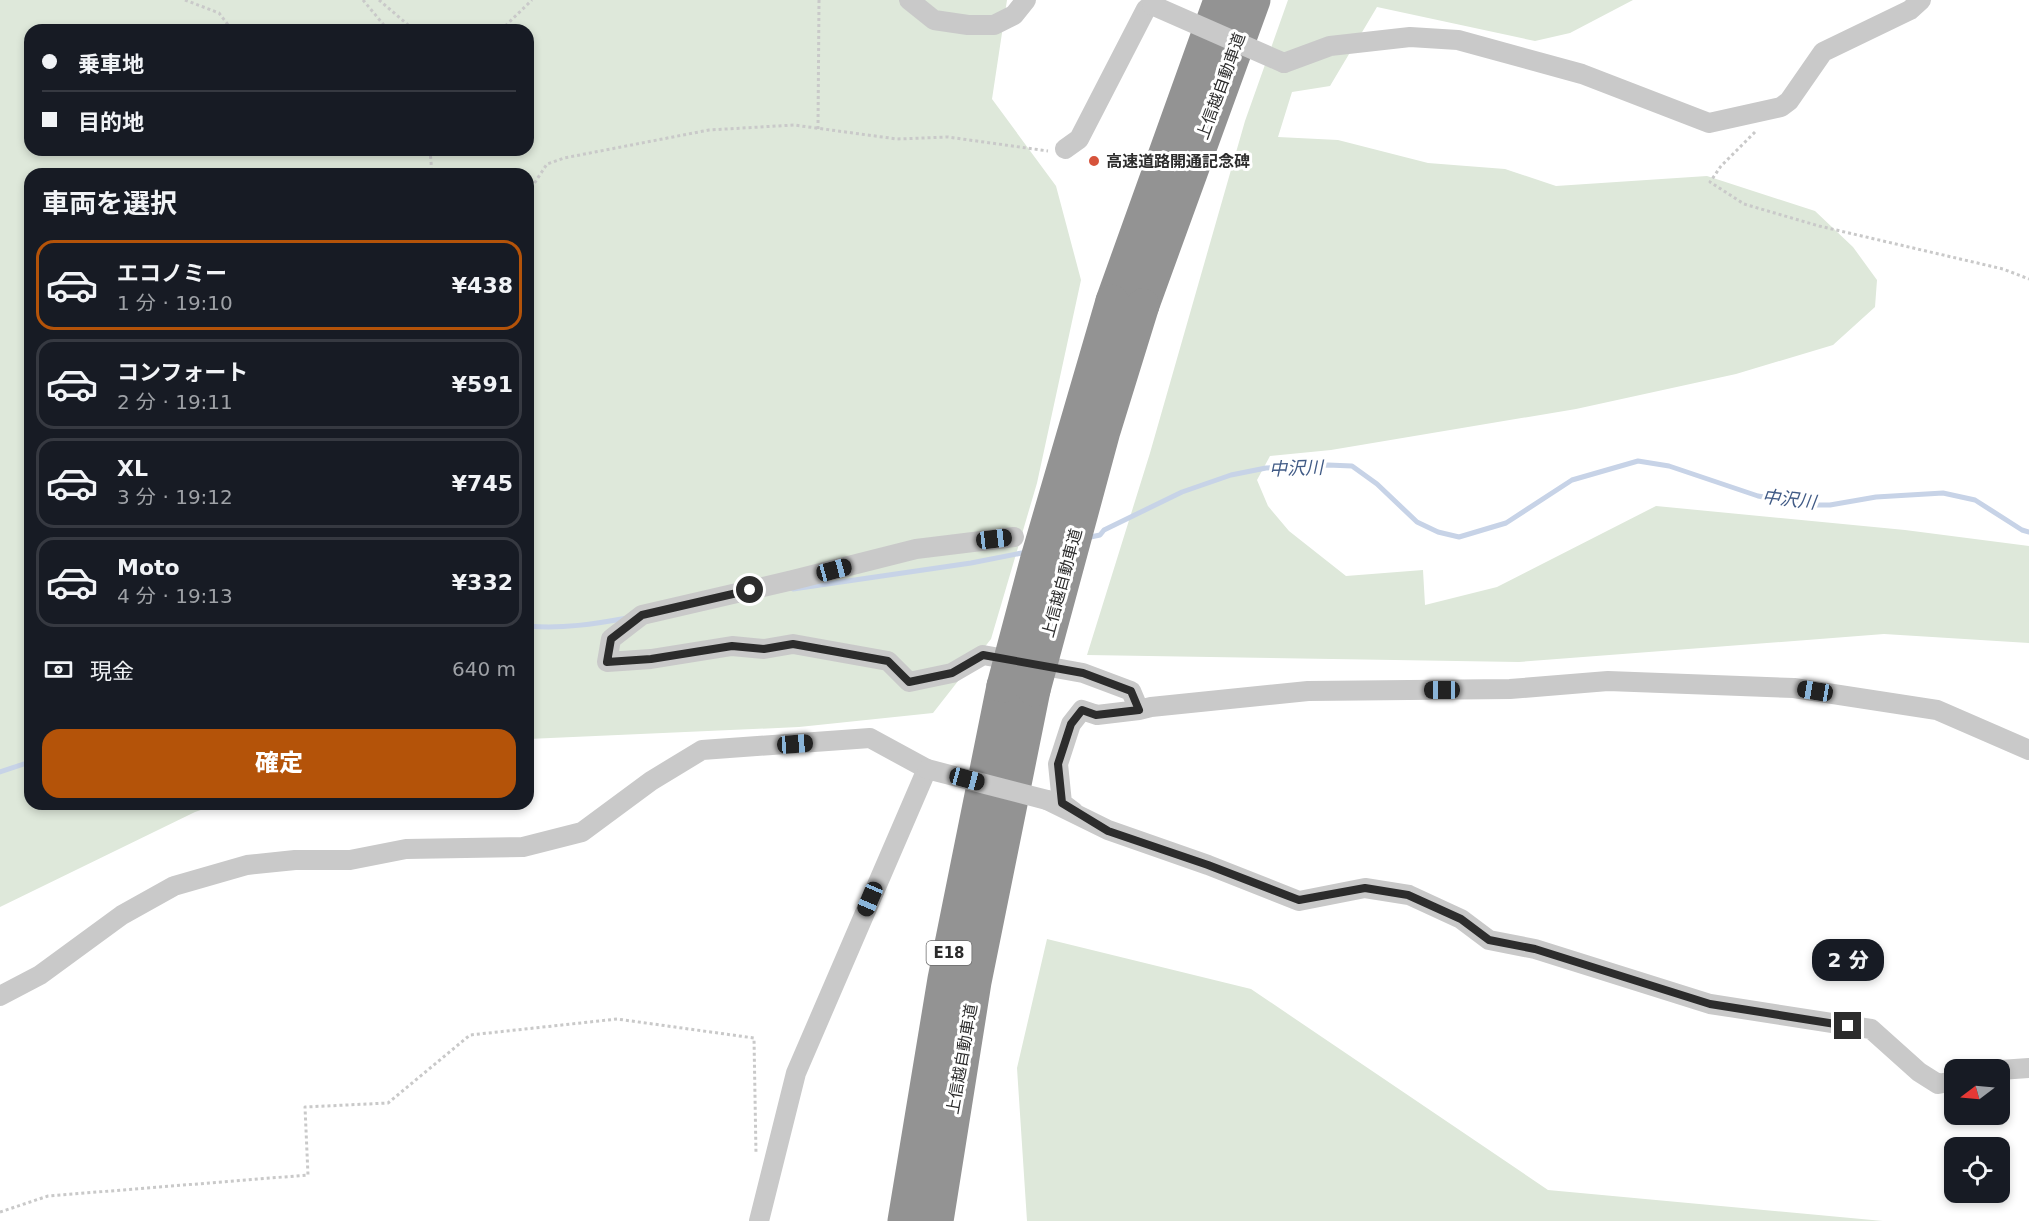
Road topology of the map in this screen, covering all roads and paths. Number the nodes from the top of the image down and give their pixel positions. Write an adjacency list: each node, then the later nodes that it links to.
1 (185, 0): 11 (path)
2 (363, 0): 12 (path)
3 (380, 0): 13 (path)
4 (532, 0): 14 (path)
5 (819, 0): 16 (path)
6 (909, 0): 7 (street)
7 (1026, 0)
8 (1220, 0): 20 (highway, 上信越自動車道 / E18)
9 (1254, 0): 20 (highway, 上信越自動車道 / E18)
10 (1921, 0): 15 (street)
11 (227, 24)
12 (383, 24)
13 (407, 24)
14 (507, 24)
15 (1781, 107): 17 (street, bridge); 19 (path)
16 (818, 129): 17 (path); 18 (path)
17 (1065, 149)
18 (534, 184)
19 (2029, 279)
20 (1128, 303): 22 (highway, 上信越自動車道 / E18, bridge)
21 (1014, 537): 23 (street)
22 (1019, 688): 34 (highway, 上信越自動車道 / E18); 35 (highway, 上信越自動車道 / E18)
23 (1139, 710): 24 (street); 26 (street)
24 (2029, 750)
25 (927, 769): 26 (street, bridge); 27 (street); 33 (street)
26 (1108, 831): 30 (street)
27 (0, 996)
28 (2029, 1068): 29 (street)
29 (2010, 1070)
30 (1944, 1083)
31 (756, 1164): 32 (path)
32 (0, 1212)
33 (759, 1221)
34 (904, 1221)
35 (937, 1221)

